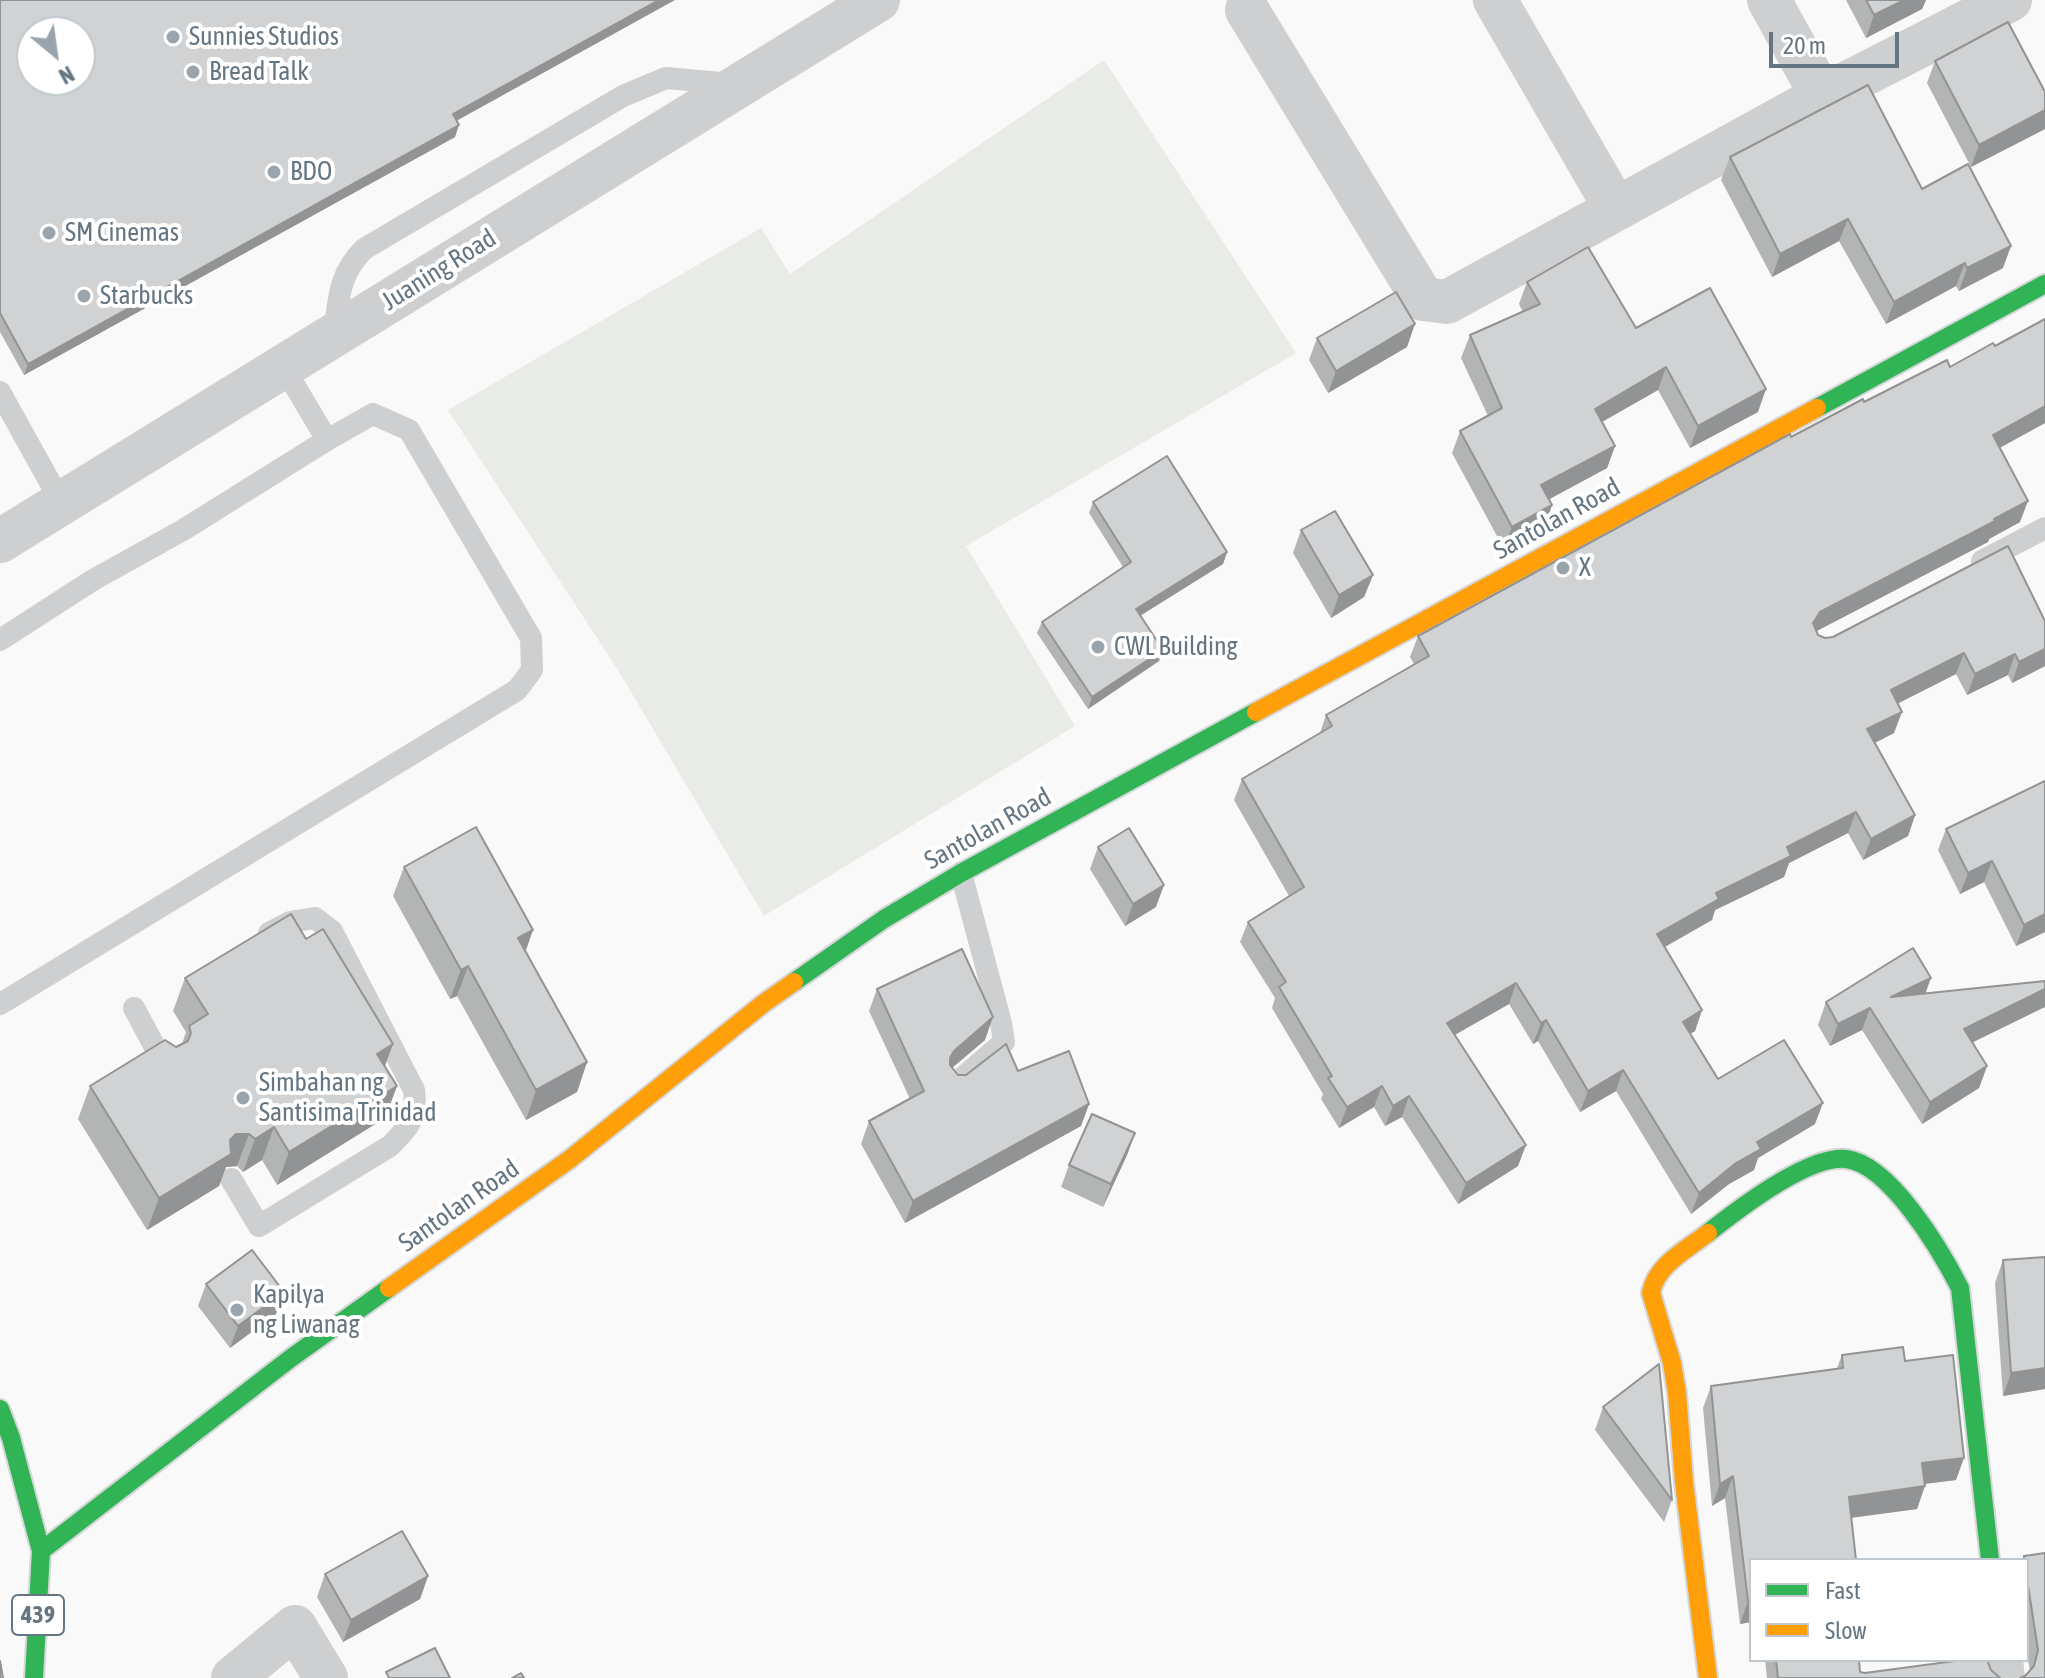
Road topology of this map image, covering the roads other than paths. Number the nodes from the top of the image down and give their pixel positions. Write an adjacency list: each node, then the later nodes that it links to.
1 (878, 0): 9 (street, Juaning Road)
2 (1495, 0): 7 (street)
3 (1769, 0): 6 (street)
4 (2010, 0): 6 (street)
5 (1247, 10): 7 (street)
6 (1822, 96): 7 (street)
7 (1616, 209)
8 (2045, 284): 17 (street, Santolan Road)
9 (283, 366): 11 (lane); 12 (street, Juaning Road)
10 (0, 392): 12 (lane)
11 (327, 440): 16 (lane); 19 (lane)
12 (62, 504): 14 (street, Juaning Road)
13 (2045, 528): 15 (lane)
14 (0, 541)
15 (1960, 572)
16 (0, 640)
17 (961, 873): 22 (lane); 25 (street, Santolan Road)
18 (253, 942): 23 (lane)
19 (0, 1004)
20 (134, 1008): 21 (lane)
21 (165, 1066)
22 (955, 1084)
23 (231, 1179)
24 (0, 1409): 25 (street, 439)
25 (41, 1551): 27 (street, 439)
26 (1990, 1558): 30 (street)
27 (34, 1678)
28 (233, 1678): 29 (street)
29 (326, 1678)
30 (1708, 1678)

